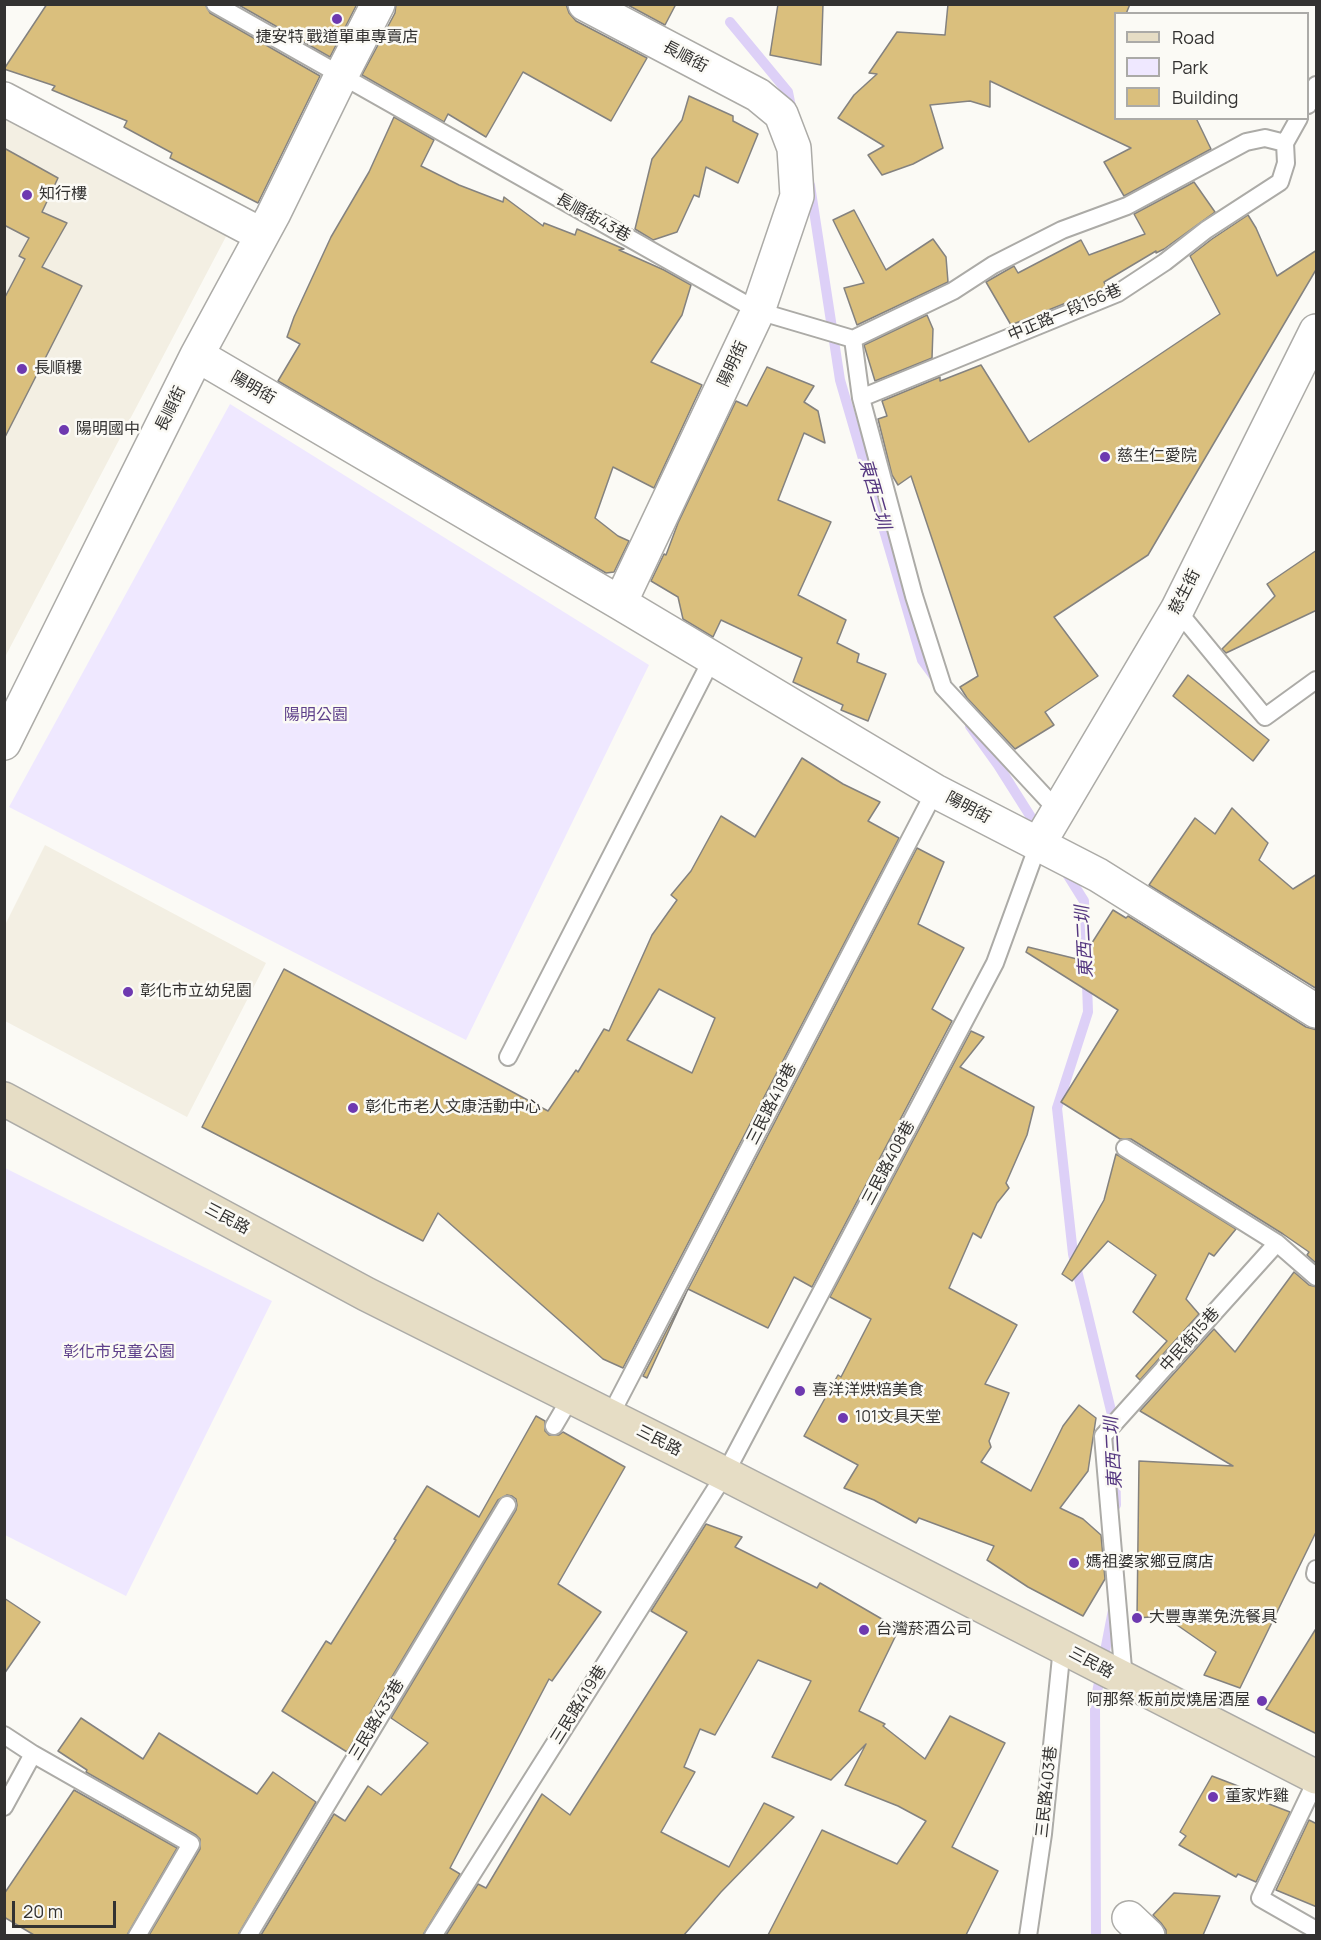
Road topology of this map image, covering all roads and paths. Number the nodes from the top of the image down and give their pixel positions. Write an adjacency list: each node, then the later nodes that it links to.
1 (215, 4): 4 (lane)
2 (378, 4): 4 (street, 長順街)
3 (585, 4): 8 (street, 長順街)
4 (340, 76): 11 (street, 長順街); 12 (lane, 長順街43巷)
5 (1317, 86): 7 (lane)
6 (4, 99): 11 (street)
7 (1309, 103)
8 (781, 114): 12 (street, 陽明街)
9 (1298, 120): 10 (lane, 中正路一段156巷)
10 (1285, 143): 14 (lane); 16 (lane, 中正路一段156巷)
11 (262, 235): 15 (street, 長順街)
12 (758, 311): 14 (lane, 長順街43巷); 17 (street, 陽明街)
13 (1317, 331): 18 (street, 慈生街)
14 (853, 339): 16 (lane)
15 (197, 355): 17 (street, 陽明街); 21 (street, 長順街)
16 (861, 398): 23 (lane)
17 (620, 603): 19 (street, 陽明街)
18 (1177, 610): 20 (lane); 23 (street, 慈生街)
19 (712, 659): 22 (street, 陽明街); 26 (lane)
20 (1317, 680)
21 (4, 743)
22 (935, 791): 24 (street, 陽明街); 32 (lane, 三民路418巷)
23 (1059, 812): 24 (street, 慈生街)
24 (1038, 845): 25 (street, 陽明街); 34 (lane, 三民路408巷)
25 (1317, 1011)
26 (507, 1057)
27 (4, 1099): 31 (street, 三民路)
28 (1125, 1148): 29 (lane)
29 (1277, 1243): 30 (lane); 37 (lane, 中民街15巷)
30 (1317, 1277)
31 (571, 1397): 32 (street, 三民路); 33 (lane)
32 (610, 1416): 34 (street, 三民路)
33 (554, 1426)
34 (725, 1474): 36 (street, 三民路); 45 (lane, 三民路419巷)
35 (507, 1505): 44 (lane, 三民路433巷)
36 (1062, 1647): 37 (street, 三民路); 46 (lane, 三民路403巷)
37 (1124, 1680): 40 (street, 三民路)
38 (4, 1735): 39 (lane)
39 (33, 1754): 41 (lane); 43 (lane)
40 (1317, 1779): 42 (lane)
41 (4, 1807)
42 (1317, 1930)
43 (137, 1935)
44 (248, 1935)
45 (433, 1935)
46 (1028, 1935)

